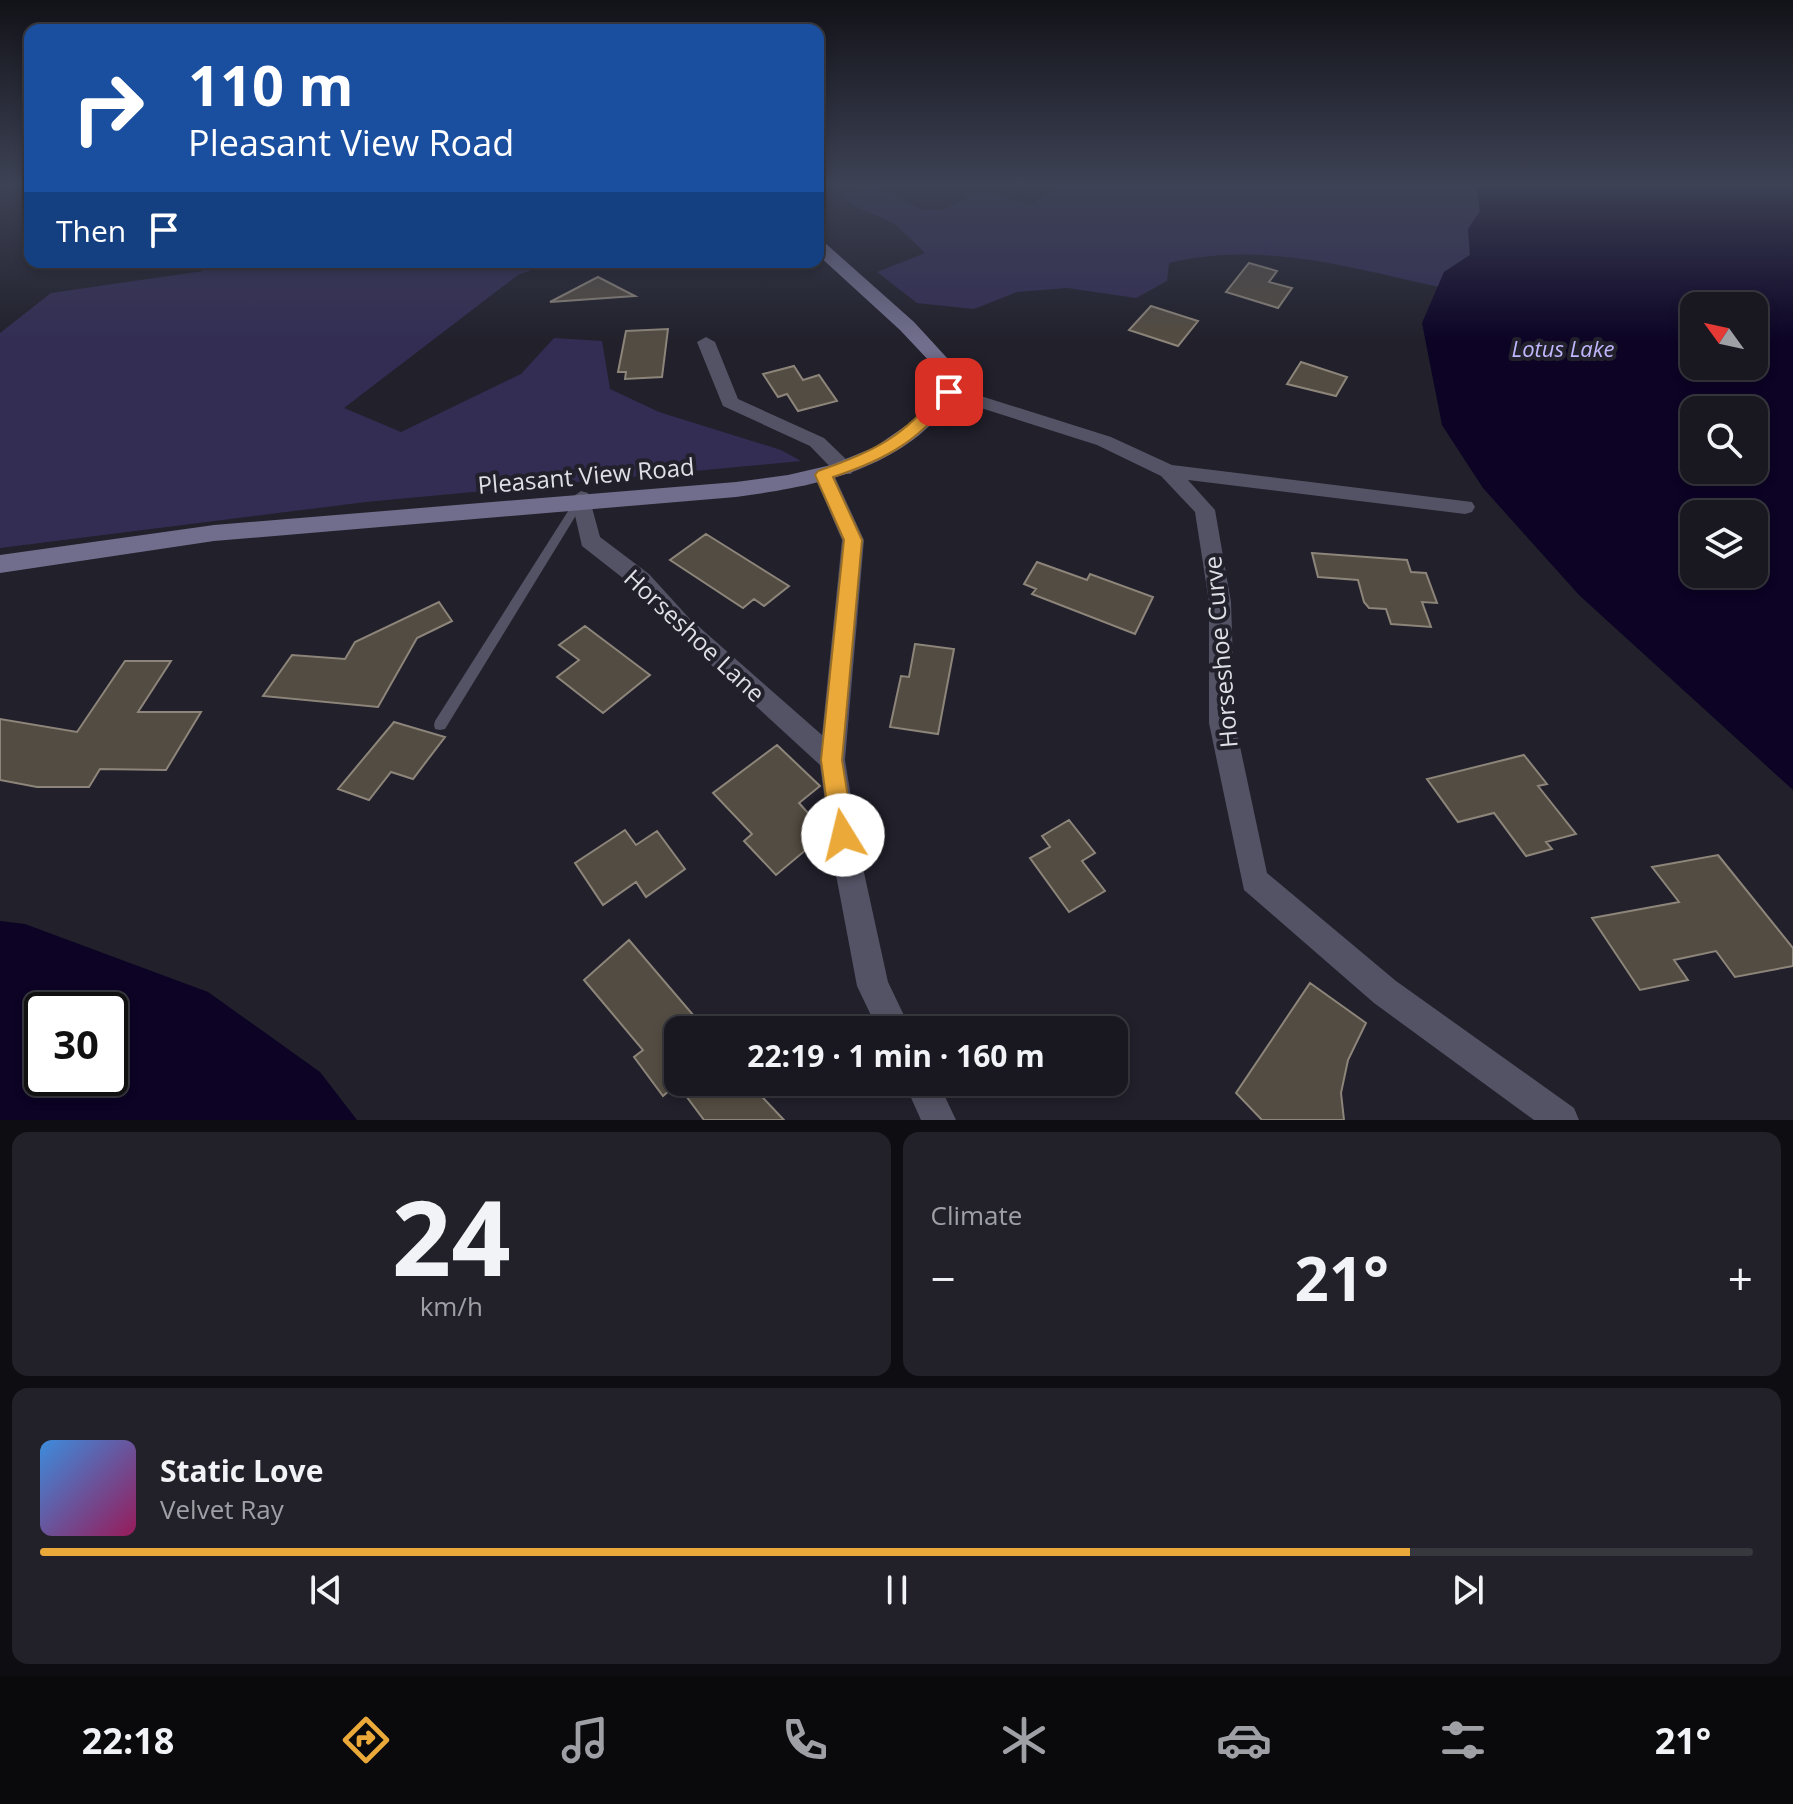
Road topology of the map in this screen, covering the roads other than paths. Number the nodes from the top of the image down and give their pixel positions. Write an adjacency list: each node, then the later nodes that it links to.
1 (824, 251): 3 (street)
2 (706, 342): 5 (street)
3 (949, 392): 4 (street, Horseshoe Curve); 5 (street, Pleasant View Road)
4 (1168, 471): 7 (street); 14 (street, Horseshoe Curve)
5 (834, 472): 6 (street, Pleasant View Road); 10 (street)
6 (581, 498): 8 (street, Pleasant View Road); 9 (lane); 10 (street, Horseshoe Lane)
7 (1465, 507)
8 (0, 564)
9 (440, 725)
10 (832, 760): 11 (street)
11 (888, 1016)
12 (928, 1096): 13 (street)
13 (939, 1120)
14 (1562, 1120)

